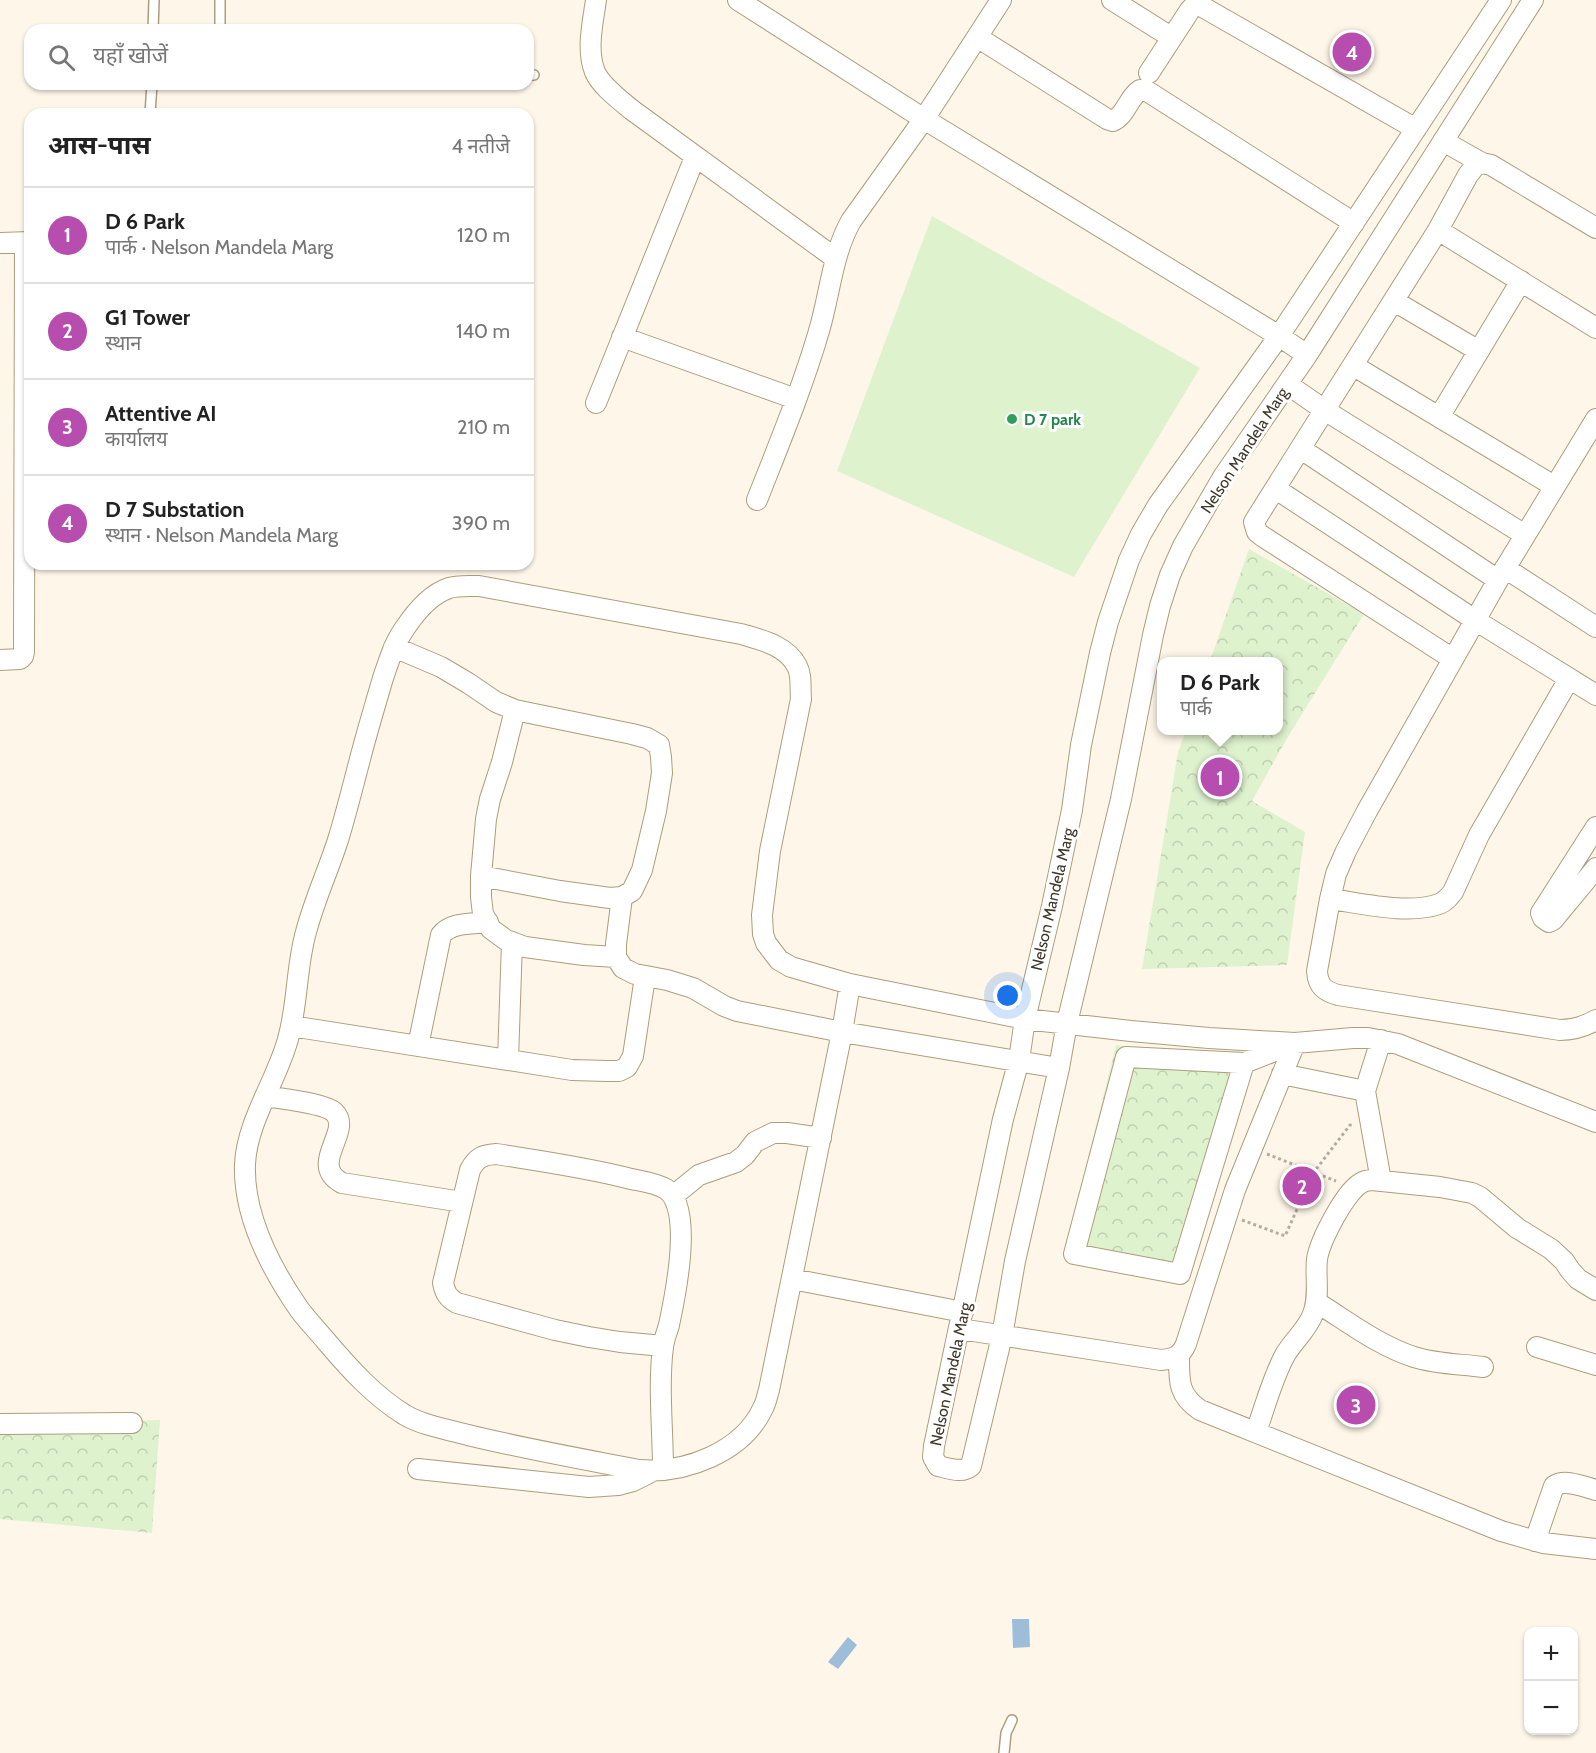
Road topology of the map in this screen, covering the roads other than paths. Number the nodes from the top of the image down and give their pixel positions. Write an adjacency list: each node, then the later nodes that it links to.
1 (154, 0): 9 (lane)
2 (220, 0): 10 (lane)
3 (596, 0): 19 (street)
4 (738, 0): 16 (street)
5 (1001, 0): 11 (street)
6 (1112, 0): 12 (street)
7 (1501, 0): 17 (street, Nelson Mandela Marg)
8 (1533, 0): 18 (street, Nelson Mandela Marg)
9 (153, 24)
10 (220, 24)
11 (977, 37): 16 (street); 21 (street)
12 (1171, 37): 13 (street); 17 (street)
13 (1149, 73)
14 (152, 90): 15 (lane)
15 (150, 108)
16 (924, 119): 26 (street); 30 (street)
17 (1416, 129): 21 (street, Nelson Mandela Marg)
18 (1443, 141): 20 (street); 33 (street, Nelson Mandela Marg)
19 (695, 157): 26 (street); 31 (street)
20 (1482, 163): 22 (street); 23 (street)
21 (1354, 223): 30 (street, Nelson Mandela Marg)
22 (1596, 228)
23 (1438, 230): 27 (street); 28 (street)
24 (24, 242): 25 (street)
25 (0, 243)
26 (835, 258): 36 (street)
27 (1521, 281): 29 (street); 32 (street)
28 (1394, 301): 32 (street); 34 (street)
29 (1596, 328)
30 (1279, 336): 33 (street); 66 (street, Nelson Mandela Marg)
31 (622, 337): 36 (street); 37 (street)
32 (1479, 351): 39 (street)
33 (1307, 355): 35 (street, Nelson Mandela Marg)
34 (1354, 366): 38 (street); 39 (street)
35 (1287, 384): 38 (street); 68 (street, Nelson Mandela Marg)
36 (796, 399): 44 (street)
37 (596, 403)
38 (1326, 411): 41 (street); 45 (street)
39 (1439, 417): 42 (street)
40 (1596, 419): 42 (street)
41 (1301, 449): 43 (street); 47 (street)
42 (1554, 486): 45 (street)
43 (1276, 489): 48 (street); 51 (street)
44 (757, 500)
45 (1525, 535): 47 (street)
46 (25, 570): 52 (street)
47 (1501, 574): 48 (street); 49 (street)
48 (1475, 620): 51 (street); 53 (street)
49 (1596, 627)
50 (394, 647): 55 (street); 65 (street); 69 (street)
51 (1453, 659): 60 (street)
52 (0, 660)
53 (1569, 679): 54 (street); 60 (street)
54 (1596, 695)
55 (515, 710): 58 (street); 59 (street)
56 (1596, 827): 57 (street)
57 (1596, 868)
58 (481, 876): 59 (street); 61 (street)
59 (622, 897): 63 (street)
60 (1330, 898): 67 (street)
61 (488, 922): 62 (street); 73 (street)
62 (512, 942): 63 (street); 74 (street)
63 (616, 957): 64 (street)
64 (645, 977): 70 (street); 74 (street)
65 (850, 984): 66 (street); 70 (street)
66 (1025, 1019): 68 (street); 75 (street, Nelson Mandela Marg)
67 (1596, 1020)
68 (1067, 1023): 72 (street); 77 (street, Nelson Mandela Marg)
69 (291, 1026): 73 (street); 80 (street)
70 (842, 1032): 75 (street); 82 (street)
71 (1381, 1040): 72 (street); 79 (street); 81 (street)
72 (1295, 1043): 76 (street); 78 (street)
73 (418, 1046): 74 (street)
74 (508, 1060)
75 (1019, 1060): 77 (street); 89 (street, Nelson Mandela Marg)
76 (1244, 1063): 76 (street)
77 (1059, 1068): 90 (street, Nelson Mandela Marg)
78 (1282, 1074): 79 (street); 93 (street)
79 (1365, 1091): 83 (street)
80 (266, 1096): 85 (street); 100 (street)
81 (1596, 1122)
82 (820, 1138): 84 (street); 86 (street)
83 (1381, 1181): 87 (street); 88 (street)
84 (674, 1196): 85 (street); 91 (street)
85 (462, 1203): 91 (street)
86 (792, 1279): 89 (street); 100 (street)
87 (1596, 1290)
88 (1316, 1302): 95 (street); 98 (street)
89 (962, 1321): 90 (street); 90 (street, Nelson Mandela Marg)
90 (1002, 1336): 93 (street)
91 (663, 1346): 100 (street)
92 (1537, 1347): 94 (street)
93 (1179, 1356): 98 (street)
94 (1596, 1365)
95 (1483, 1366)
96 (132, 1423): 97 (street)
97 (0, 1424)
98 (1256, 1432): 102 (street)
99 (418, 1469): 100 (street)
100 (658, 1471)
101 (1596, 1490): 102 (street)
102 (1535, 1541): 103 (street)
103 (1596, 1549)
104 (1012, 1720): 105 (lane)
105 (1005, 1753)

